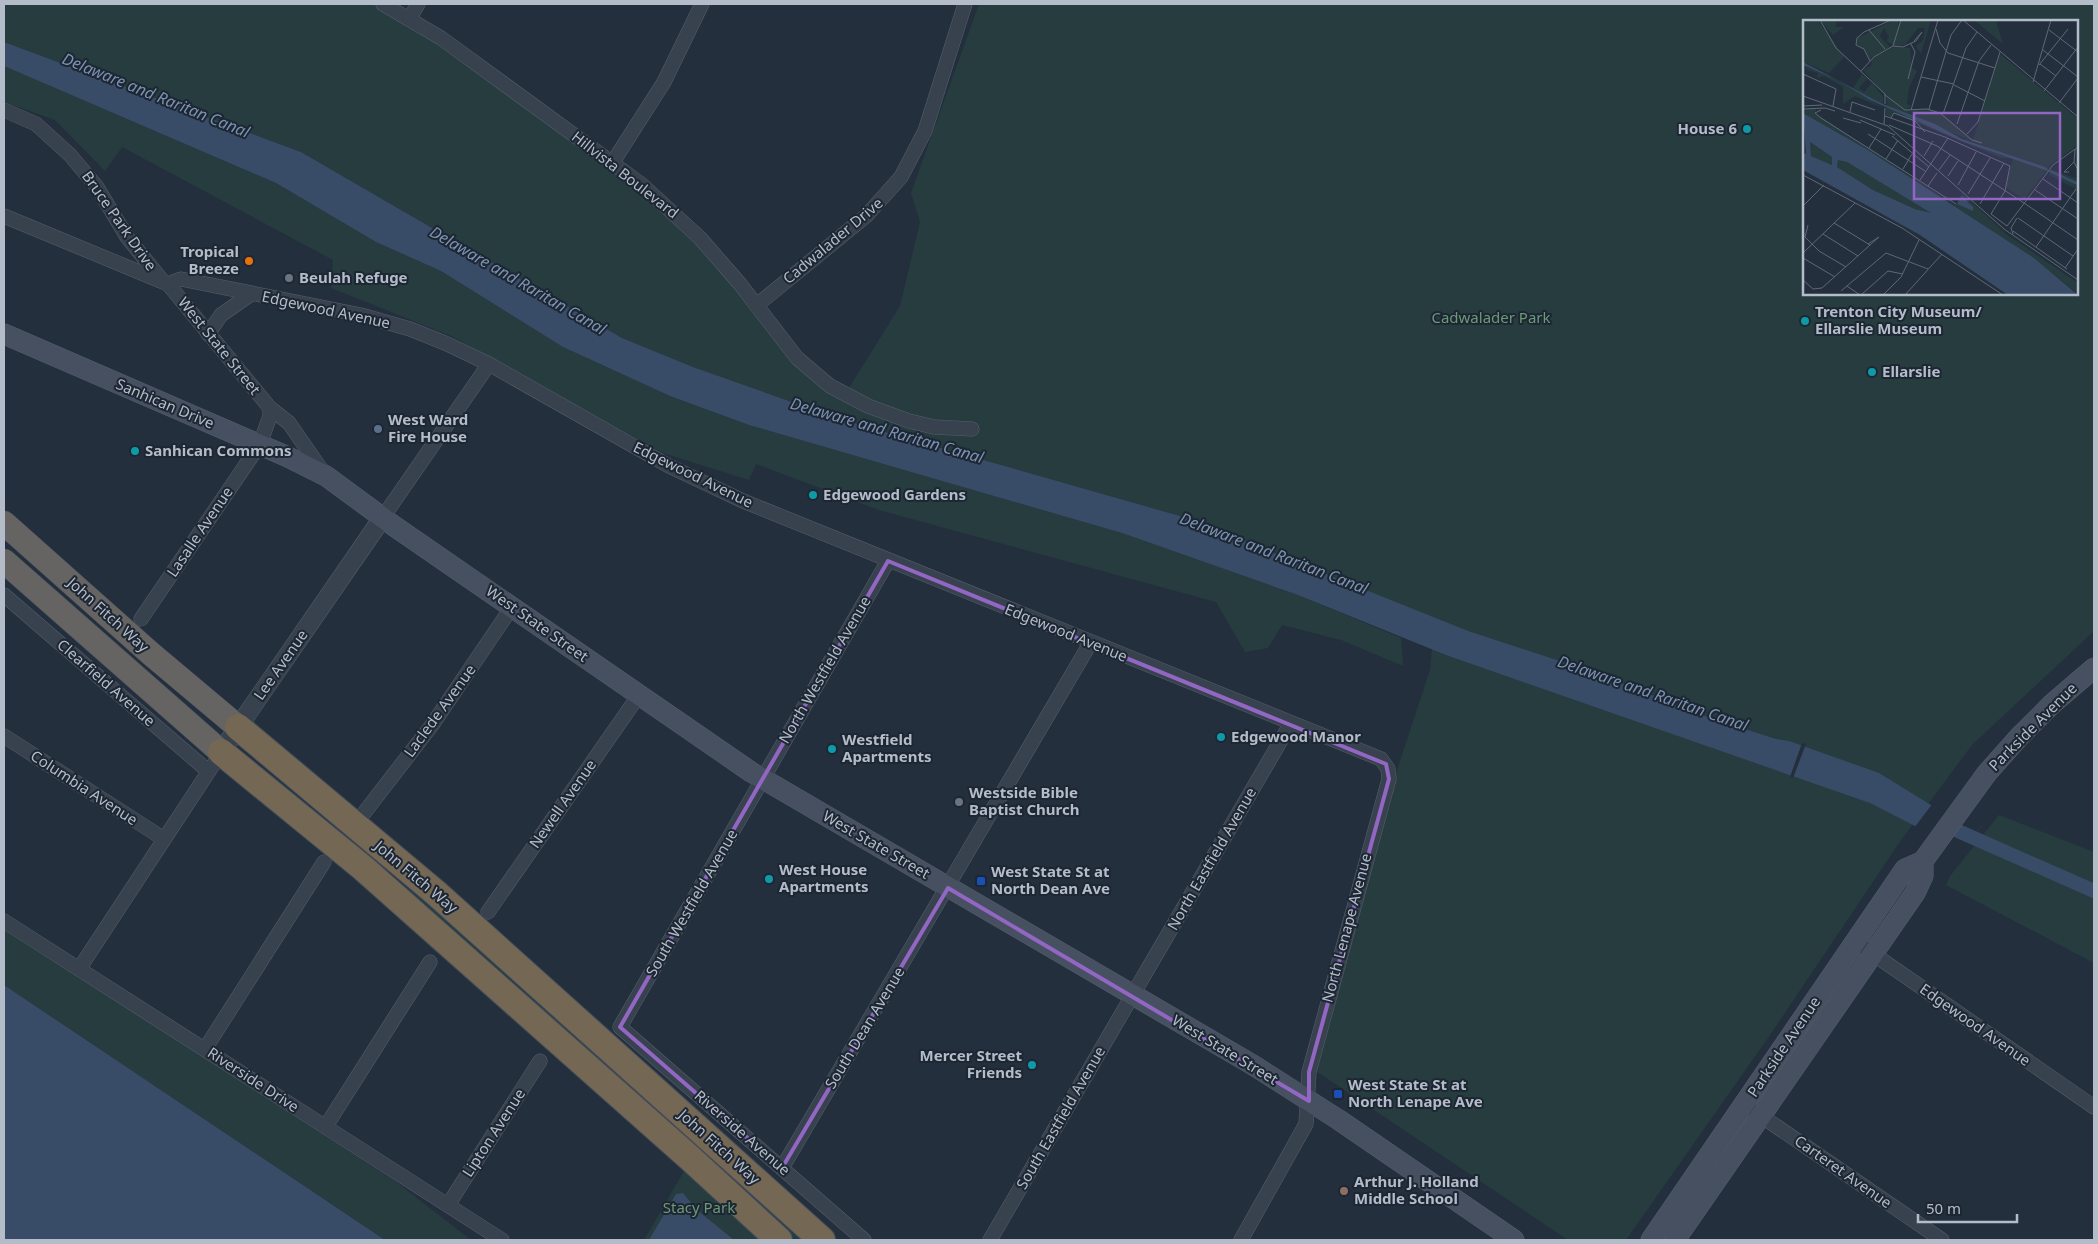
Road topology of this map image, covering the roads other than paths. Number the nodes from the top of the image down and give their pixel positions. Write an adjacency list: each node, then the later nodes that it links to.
1 (383, 4): 5 (street, Hillvista Boulevard)
2 (418, 4): 5 (street)
3 (702, 4): 7 (street)
4 (965, 4): 11 (street, Cadwalader Drive)
5 (410, 18): 7 (street, Hillvista Boulevard)
6 (4, 110): 9 (street, Bruce Park Drive)
7 (612, 162): 11 (street, Hillvista Boulevard)
8 (4, 216): 9 (street, Edgewood Avenue)
9 (165, 282): 10 (street, Edgewood Avenue); 13 (street, West State Street)
10 (251, 294): 13 (street); 14 (street, Edgewood Avenue)
11 (756, 305): 16 (street, Hillvista Boulevard)
12 (4, 334): 17 (main road, Sanhican Drive)
13 (208, 334): 15 (street, West State Street)
14 (489, 364): 19 (street, Lee Avenue); 22 (street, Edgewood Avenue)
15 (270, 408): 17 (street, West State Street); 18 (street, West State Street)
16 (972, 429)
17 (260, 444): 18 (main road, Sanhican Drive); 25 (street, Lasalle Avenue)
18 (326, 476): 19 (main road, West State Street)
19 (383, 517): 24 (main road, West State Street); 30 (street, Lee Avenue)
20 (4, 523): 30 (highway, John Fitch Way)
21 (4, 561): 33 (highway, John Fitch Way)
22 (888, 561): 26 (street, Edgewood Avenue); 34 (street, North Westfield Avenue)
23 (4, 595): 33 (street, Clearfield Avenue)
24 (512, 607): 28 (main road, West State Street); 35 (street, Laclede Avenue)
25 (141, 619)
26 (1091, 642): 29 (street, Edgewood Avenue); 39 (street, South Dean Avenue)
27 (2094, 668): 37 (main road, Parkside Avenue)
28 (640, 695): 34 (main road, West State Street); 40 (street, Newell Avenue)
29 (1291, 723): 32 (street, Edgewood Avenue); 46 (street, North Eastfield Avenue)
30 (238, 727): 33 (street, Lee Avenue); 59 (highway, John Fitch Way)
31 (4, 736): 36 (street, Columbia Avenue)
32 (1381, 759): 50 (street, North Lenape Avenue)
33 (215, 761): 36 (street, Lee Avenue); 58 (highway, John Fitch Way)
34 (762, 779): 39 (main road, West State Street); 47 (street, South Westfield Avenue)
35 (364, 813)
36 (164, 839): 45 (street, Lee Avenue)
37 (1923, 861): 42 (main road, Parkside Avenue); 43 (main road, Parkside Avenue)
38 (324, 862): 48 (street)
39 (948, 888): 46 (main road, West State Street); 55 (street, South Dean Avenue)
40 (488, 912)
41 (4, 920): 45 (street, Riverside Drive)
42 (1856, 942): 43 (street, Edgewood Avenue); 51 (main road, Parkside Avenue)
43 (1872, 955): 52 (street, Edgewood Avenue); 53 (main road, Parkside Avenue)
44 (430, 962): 54 (street)
45 (79, 969): 48 (street, Riverside Drive)
46 (1132, 994): 50 (main road, West State Street); 61 (street, South Eastfield Avenue)
47 (620, 1027): 55 (street, Riverside Avenue)
48 (205, 1049): 54 (street, Riverside Drive)
49 (540, 1061): 56 (street, Lipton Avenue)
50 (1309, 1100): 62 (street, North Lenape Avenue); 63 (main road, West State Street)
51 (1745, 1104): 53 (street, Carteret Avenue); 64 (main road, Parkside Avenue)
52 (2094, 1107)
53 (1761, 1116): 65 (main road, Parkside Avenue); 66 (street, Carteret Avenue)
54 (326, 1126): 56 (street, Riverside Drive)
55 (782, 1168): 60 (street, Riverside Avenue)
56 (448, 1205): 57 (street, Riverside Drive)
57 (502, 1240)
58 (779, 1240)
59 (822, 1240)
60 (864, 1240)
61 (990, 1240)
62 (1241, 1240)
63 (1514, 1240)
64 (1651, 1240)
65 (1675, 1240)
66 (1942, 1240)

